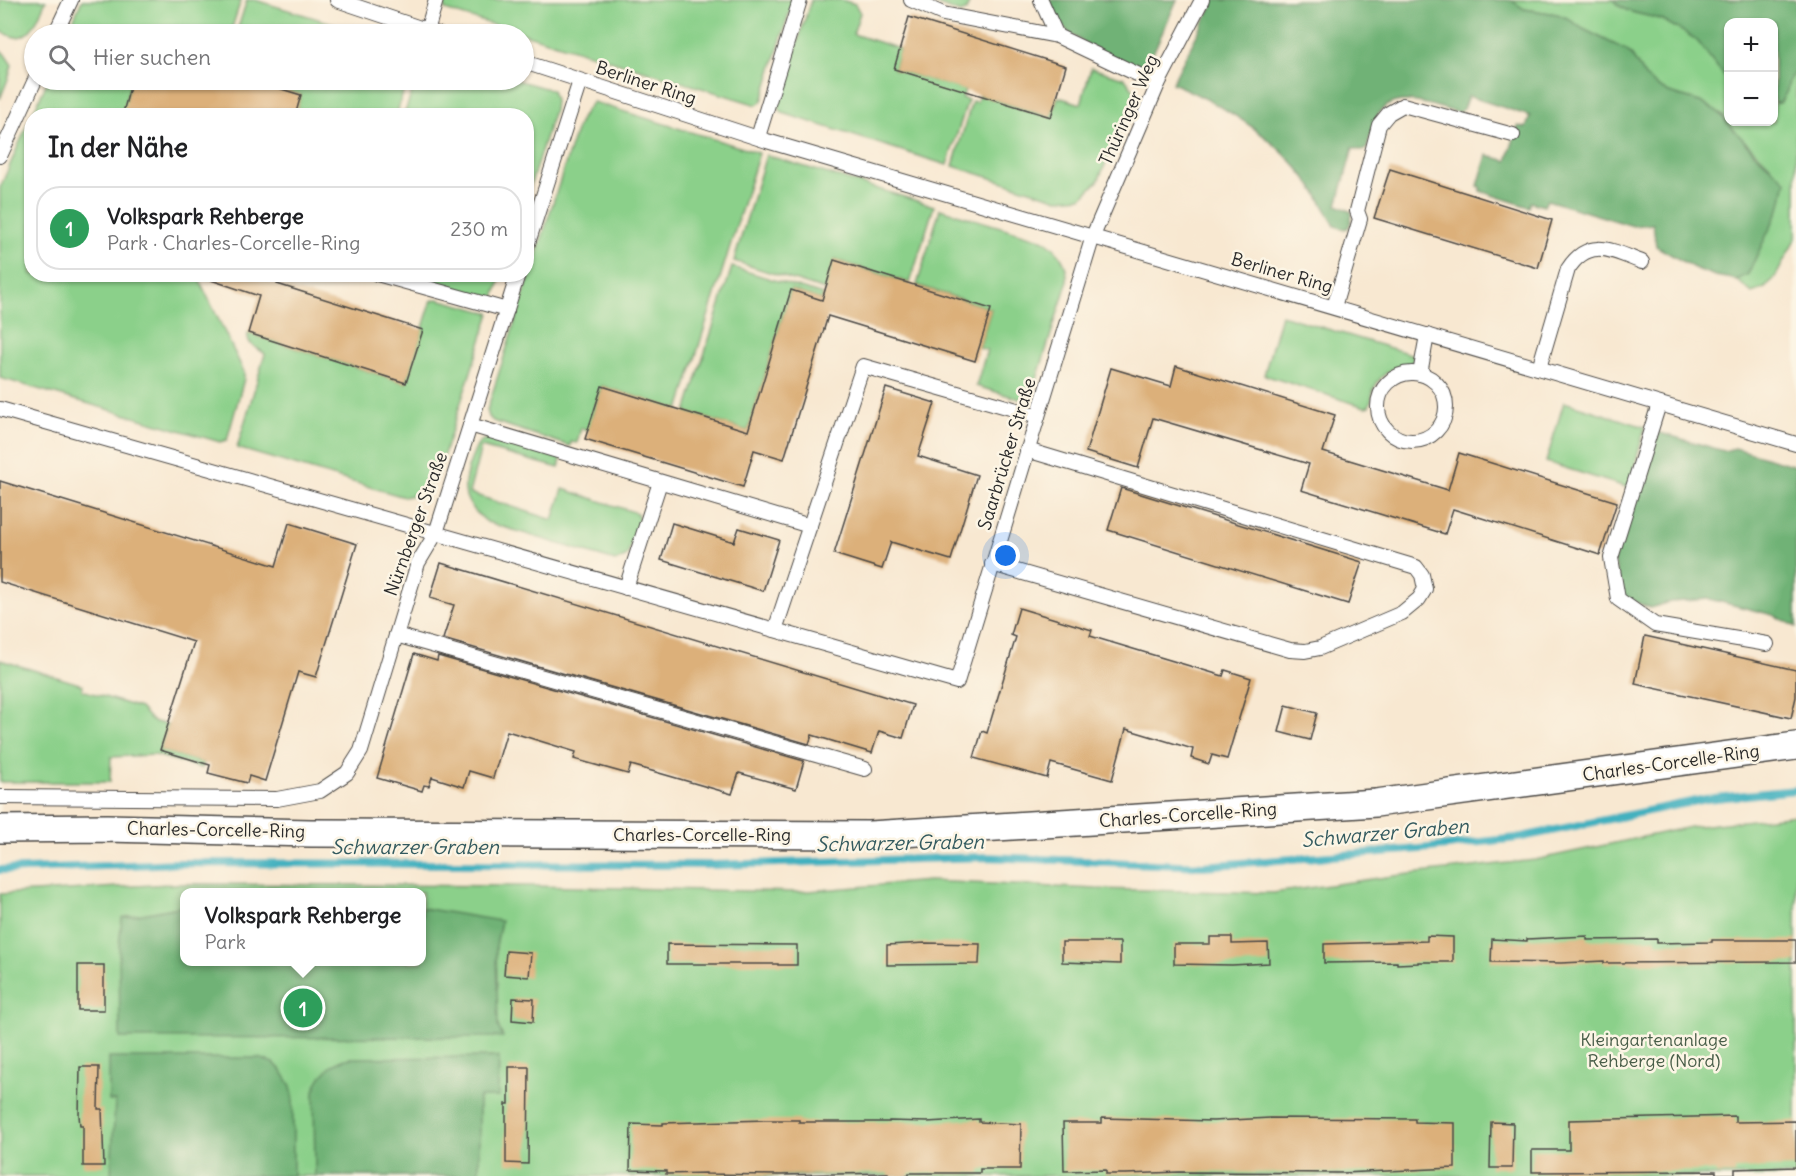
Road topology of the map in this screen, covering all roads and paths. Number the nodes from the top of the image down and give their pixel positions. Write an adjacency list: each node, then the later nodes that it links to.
1 (71, 0): 8 (lane)
2 (337, 0): 9 (lane)
3 (436, 0): 10 (lane)
4 (800, 0): 17 (lane)
5 (911, 0): 11 (lane)
6 (1041, 0): 11 (lane)
7 (1202, 0): 14 (lane, Thüringer Weg)
8 (60, 24)
9 (407, 24)
10 (434, 24)
11 (1057, 36): 14 (lane)
12 (534, 65): 13 (lane, Berliner Ring)
13 (580, 81): 17 (lane, Berliner Ring); 19 (lane)
14 (1158, 84): 20 (lane, Thüringer Weg)
15 (30, 90): 18 (lane)
16 (1513, 135): 24 (lane)
17 (758, 137): 20 (lane, Berliner Ring)
18 (0, 156)
19 (534, 224)
20 (1093, 236): 24 (lane, Berliner Ring); 31 (lane, Saarbrücker Straße)
21 (1642, 262): 27 (lane)
22 (406, 282): 25 (lane)
23 (516, 282): 25 (lane, Nürnberger Straße)
24 (1334, 307): 26 (lane, Berliner Ring)
25 (507, 310): 32 (lane, Nürnberger Straße)
26 (1427, 335): 27 (lane, Berliner Ring); 28 (lane)
27 (1539, 368): 29 (lane, Berliner Ring)
28 (1420, 374): 28 (lane)
29 (1659, 404): 33 (lane, Berliner Ring); 42 (lane)
30 (0, 409): 37 (lane)
31 (1038, 416): 34 (lane, Saarbrücker Straße); 36 (lane)
32 (470, 425): 35 (lane); 37 (lane, Nürnberger Straße)
33 (1796, 444)
34 (1027, 450): 38 (lane, Saarbrücker Straße); 38 (lane)
35 (660, 482): 36 (lane); 39 (lane)
36 (810, 526): 40 (lane)
37 (436, 533): 39 (lane); 41 (lane, Nürnberger Straße)
38 (992, 564): 40 (lane, Saarbrücker Straße)
39 (626, 588): 40 (lane)
40 (775, 630)
41 (396, 635): 44 (lane); 45 (lane, Nürnberger Straße)
42 (1767, 645)
43 (1796, 747): 46 (street, Charles-Corcelle-Ring)
44 (865, 769)
45 (0, 797)
46 (0, 829)

